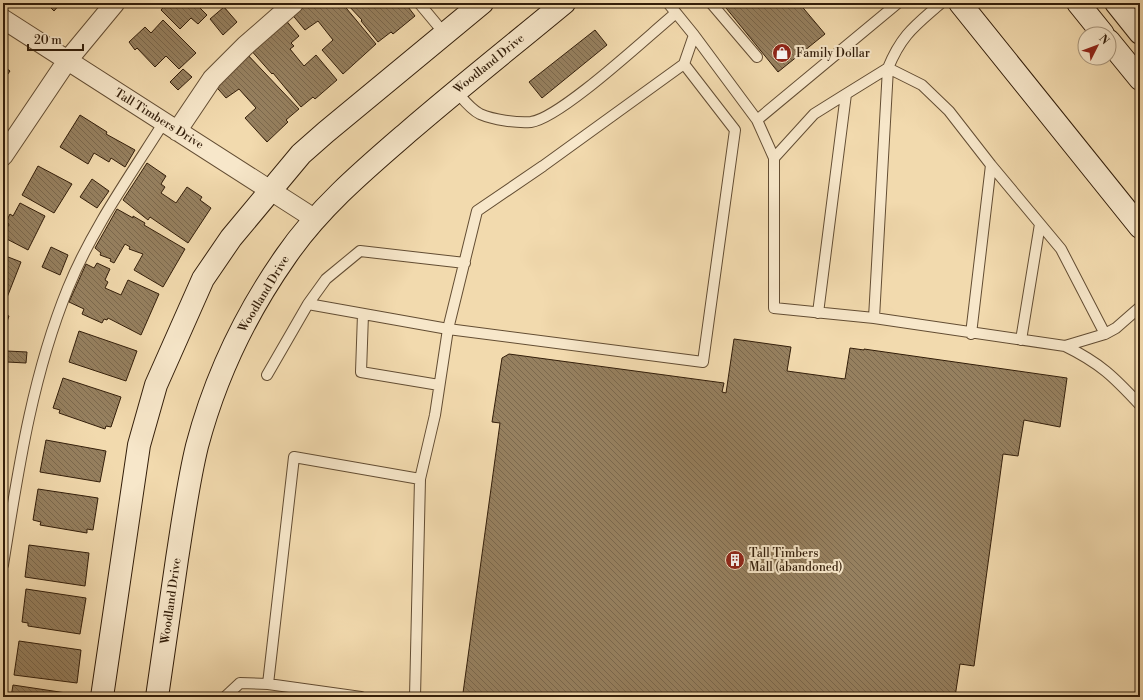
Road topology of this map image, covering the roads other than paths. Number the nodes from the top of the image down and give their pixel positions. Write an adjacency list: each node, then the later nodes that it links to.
1 (115, 3): 21 (street)
2 (294, 3): 28 (street)
3 (419, 3): 16 (lane)
4 (482, 3): 16 (street)
5 (564, 3): 25 (street, Woodland Drive)
6 (668, 3): 13 (lane)
7 (712, 3): 20 (lane)
8 (898, 3): 27 (lane)
9 (941, 3): 23 (lane)
10 (960, 3): 35 (street)
11 (1078, 3): 15 (street)
12 (1120, 8): 17 (street)
13 (676, 12): 18 (lane); 25 (lane)
14 (3, 19): 21 (street, Tall Timbers Drive)
15 (1097, 26)
16 (444, 33): 32 (street)
17 (1140, 33)
18 (694, 35): 22 (lane); 27 (lane)
19 (1117, 51): 24 (street)
20 (757, 57)
21 (67, 60): 28 (street, Tall Timbers Drive); 29 (street)
22 (684, 64): 36 (lane); 42 (lane)
23 (888, 68): 26 (lane); 31 (lane); 41 (lane)
24 (1140, 79)
25 (456, 91): 33 (street, Woodland Drive)
26 (846, 94): 30 (lane); 39 (lane)
27 (757, 120): 30 (lane)
28 (170, 127): 32 (street, Tall Timbers Drive); 51 (lane)
29 (3, 156)
30 (774, 158): 39 (lane)
31 (991, 165): 34 (lane); 43 (lane)
32 (271, 189): 33 (street, Tall Timbers Drive); 53 (street)
33 (315, 219): 54 (street, Woodland Drive)
34 (1040, 224): 44 (lane); 45 (lane)
35 (1140, 227)
36 (465, 263): 37 (lane); 42 (lane)
37 (308, 304): 40 (lane); 47 (lane)
38 (1140, 307): 44 (lane)
39 (818, 313): 41 (lane)
40 (363, 314): 42 (lane); 48 (lane)
41 (874, 318): 43 (lane)
42 (448, 329): 48 (lane)
43 (971, 334): 45 (lane)
44 (1105, 334): 46 (lane)
45 (1021, 340): 46 (lane)
46 (1065, 346): 49 (lane)
47 (267, 375)
48 (439, 385): 50 (lane)
49 (1140, 404)
50 (420, 479): 52 (lane); 57 (lane)
51 (3, 565)
52 (268, 684): 55 (lane); 56 (lane)
53 (102, 697)
54 (157, 697)
55 (226, 697)
56 (361, 697)
57 (415, 697)

